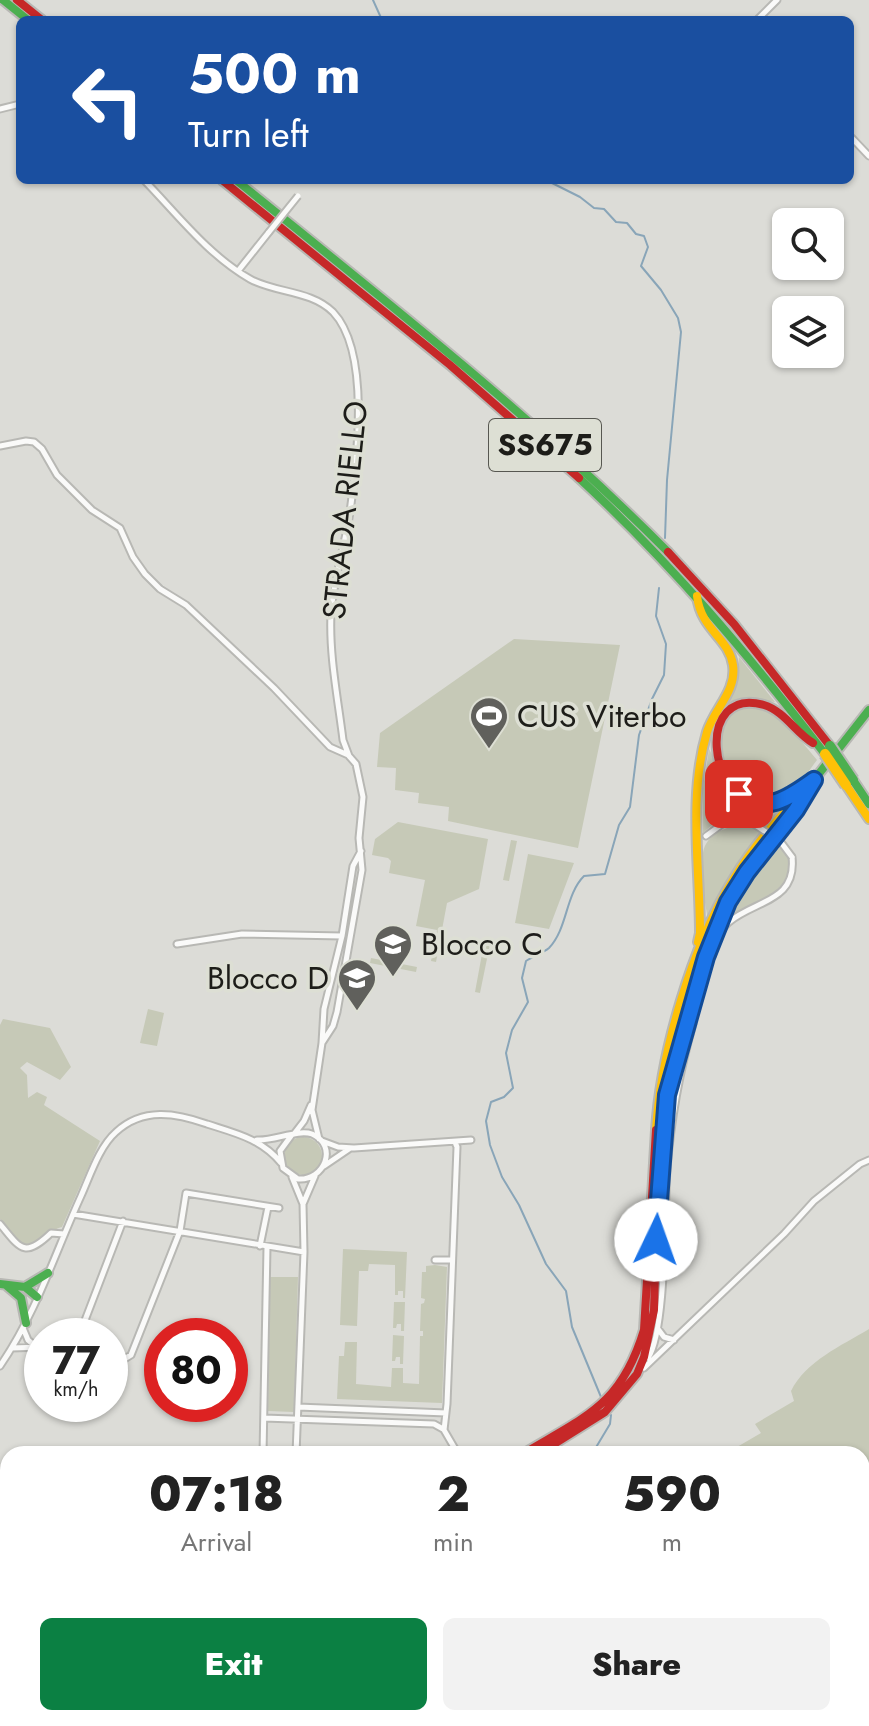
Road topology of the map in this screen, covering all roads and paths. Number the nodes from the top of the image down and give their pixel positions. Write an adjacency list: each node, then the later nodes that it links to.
1 (3, 0): 4 (main road)
2 (17, 0): 5 (main road)
3 (777, 0): 6 (street)
4 (23, 16)
5 (37, 16)
6 (761, 16)
7 (854, 140): 8 (street)
8 (869, 156)
9 (148, 184): 13 (street, STRADA RIELLO)
10 (227, 184): 15 (main road, SS675)
11 (241, 184): 17 (main road, SS675)
12 (298, 196): 13 (street, bridge)
13 (238, 271): 18 (street, STRADA RIELLO)
14 (0, 446): 18 (street)
15 (697, 594): 17 (main road, SS675); 25 (main road)
16 (869, 710): 19 (main road)
17 (824, 748): 19 (main road); 20 (main road, SS675, bridge)
18 (349, 756): 24 (street, STRADA RIELLO)
19 (814, 780): 26 (main road); 30 (main road)
20 (850, 783): 21 (main road, SS675); 22 (main road, SS675)
21 (869, 804)
22 (869, 819)
23 (706, 836): 25 (main road); 27 (street, bridge)
24 (361, 849): 28 (street); 31 (street)
25 (698, 851): 30 (main road)
26 (735, 891): 27 (main road); 72 (main road)
27 (719, 933): 64 (street)
28 (342, 936): 29 (street); 31 (street)
29 (177, 944)
30 (693, 971): 85 (main road)
31 (322, 1043): 32 (street)
32 (314, 1097): 33 (street); 35 (street)
33 (292, 1135): 34 (street); 35 (street); 40 (street)
34 (252, 1139): 40 (street); 47 (street)
35 (320, 1140): 38 (street); 41 (street)
36 (471, 1140): 37 (street)
37 (455, 1142): 38 (street); 55 (street)
38 (354, 1148): 41 (street)
39 (869, 1160): 67 (street)
40 (281, 1163): 43 (street)
41 (324, 1167): 42 (street)
42 (315, 1176): 43 (street); 44 (street)
43 (292, 1177): 44 (street)
44 (303, 1204): 53 (street)
45 (268, 1207): 46 (street); 50 (street); 52 (street)
46 (279, 1208)
47 (73, 1214): 48 (street); 51 (street)
48 (123, 1221): 50 (street); 62 (street)
49 (0, 1224): 51 (street)
50 (180, 1231): 52 (street); 70 (street)
51 (64, 1234): 56 (street)
52 (264, 1246): 53 (street); 77 (street)
53 (304, 1252): 73 (street)
54 (435, 1260): 55 (street)
55 (452, 1260): 76 (street)
56 (48, 1273): 58 (main road); 59 (street)
57 (3, 1285): 58 (main road)
58 (23, 1292): 59 (main road); 60 (main road)
59 (37, 1297): 61 (street)
60 (25, 1318)
61 (28, 1318)
62 (86, 1318)
63 (24, 1328): 65 (street)
64 (658, 1328): 67 (street); 72 (street)
65 (17, 1340): 66 (street); 69 (street)
66 (24, 1340)
67 (674, 1340): 72 (street)
68 (24, 1347): 69 (street)
69 (12, 1348): 71 (street)
70 (128, 1357)
71 (0, 1366)
72 (643, 1367): 86 (main road)
73 (298, 1407): 74 (street); 78 (street)
74 (327, 1408): 75 (street); 79 (street)
75 (399, 1410): 76 (street); 80 (street)
76 (446, 1413): 81 (street)
77 (264, 1418): 78 (street); 82 (street)
78 (298, 1419): 79 (street); 83 (street)
79 (327, 1420): 80 (street)
80 (398, 1422): 81 (street)
81 (444, 1430): 84 (street)
82 (263, 1446)
83 (296, 1446)
84 (453, 1446)
85 (536, 1446)
86 (552, 1446)

